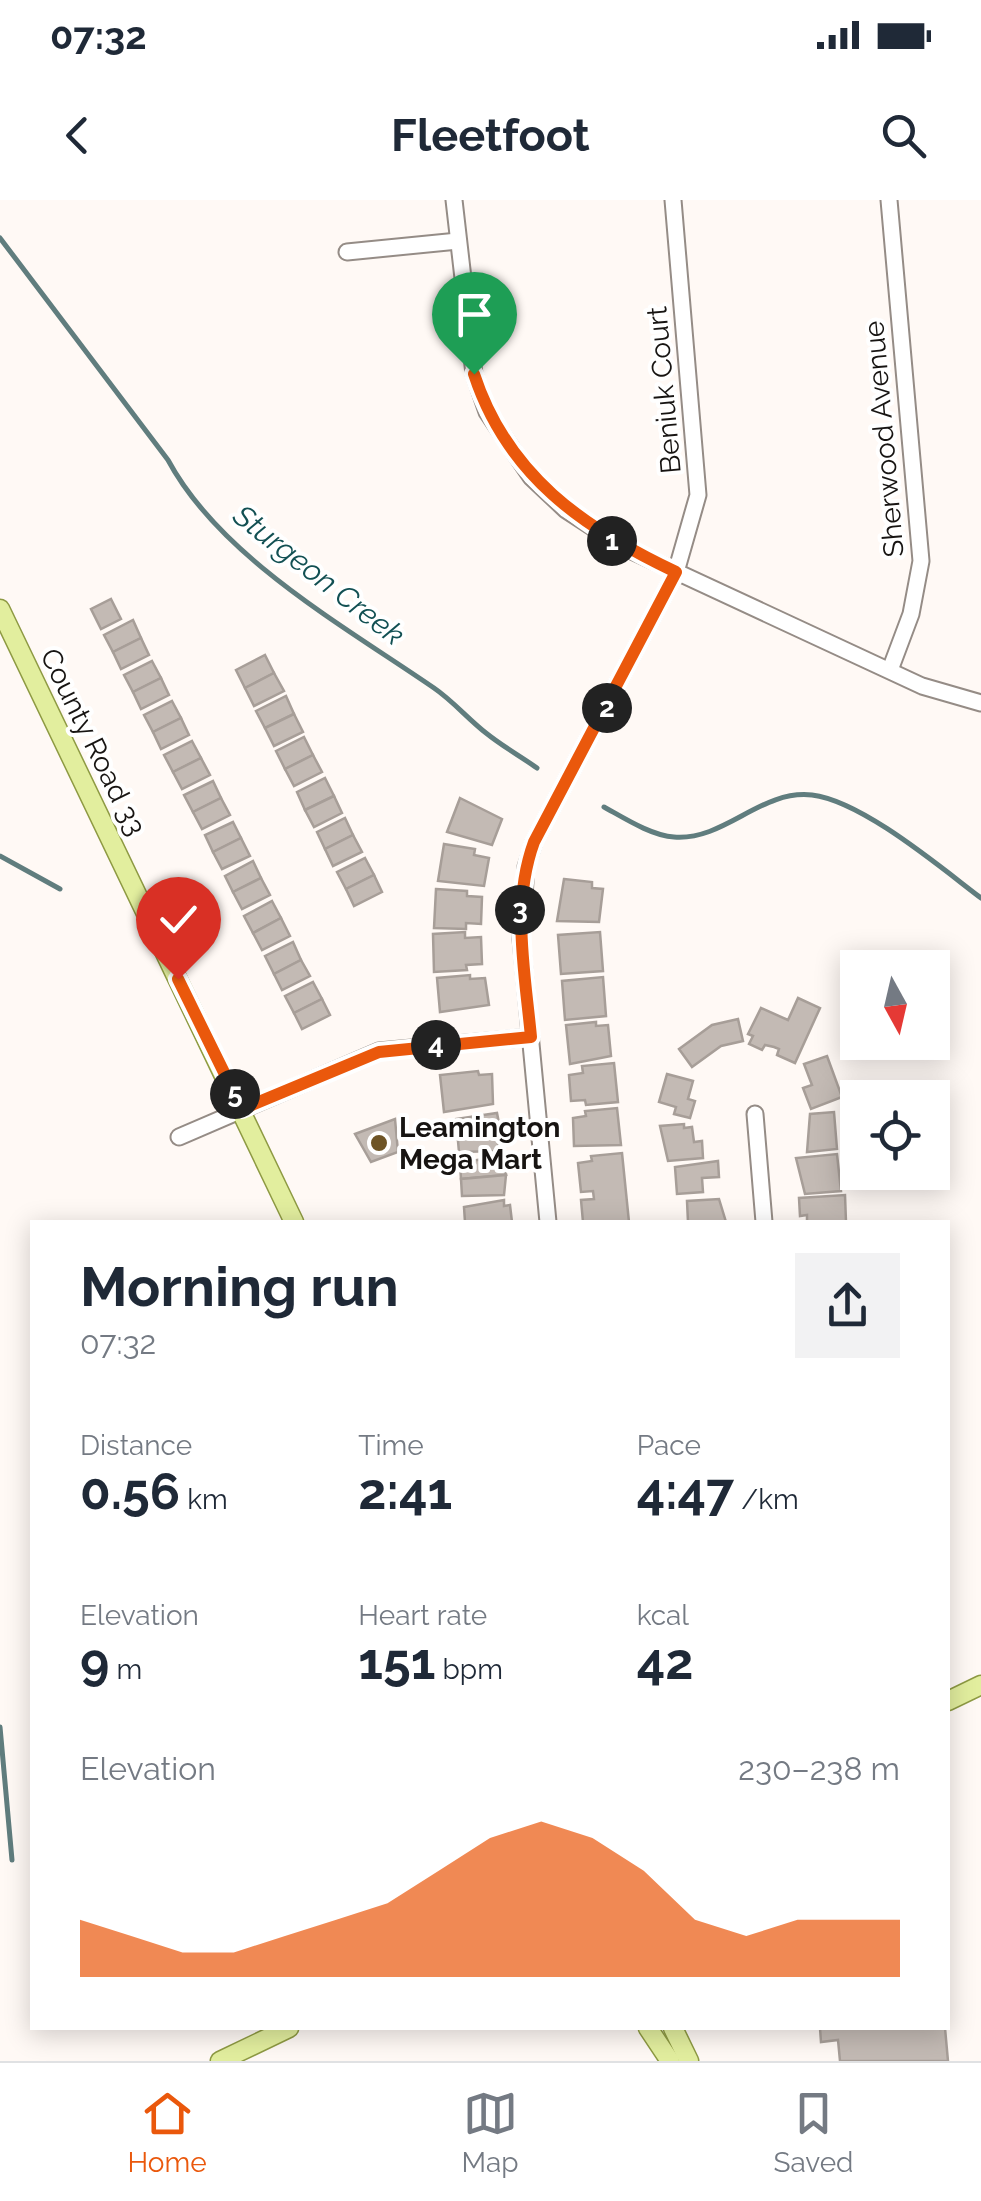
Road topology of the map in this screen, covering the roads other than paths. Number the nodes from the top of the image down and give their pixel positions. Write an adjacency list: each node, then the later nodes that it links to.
1 (454, 200): 4 (street)
2 (673, 200): 6 (street, Beniuk Court)
3 (889, 200): 8 (street, Sherwood Avenue)
4 (458, 241): 5 (street); 6 (street)
5 (347, 252)
6 (676, 572): 8 (street); 10 (street, Beniuk Court)
7 (0, 609): 11 (main road, County Road 33)
8 (890, 670): 9 (street)
9 (981, 703)
10 (531, 1037): 11 (street); 15 (street, Beniuk Court)
11 (242, 1109): 13 (street); 14 (main road, County Road 33)
12 (755, 1114): 16 (street)
13 (180, 1137)
14 (293, 1220)
15 (548, 1220)
16 (764, 1220)
17 (981, 1685): 18 (main road)
18 (950, 1700)
19 (285, 2030): 22 (main road)
20 (649, 2030): 23 (main road)
21 (674, 2030): 24 (main road)
22 (220, 2061)
23 (670, 2061)
24 (689, 2061)

